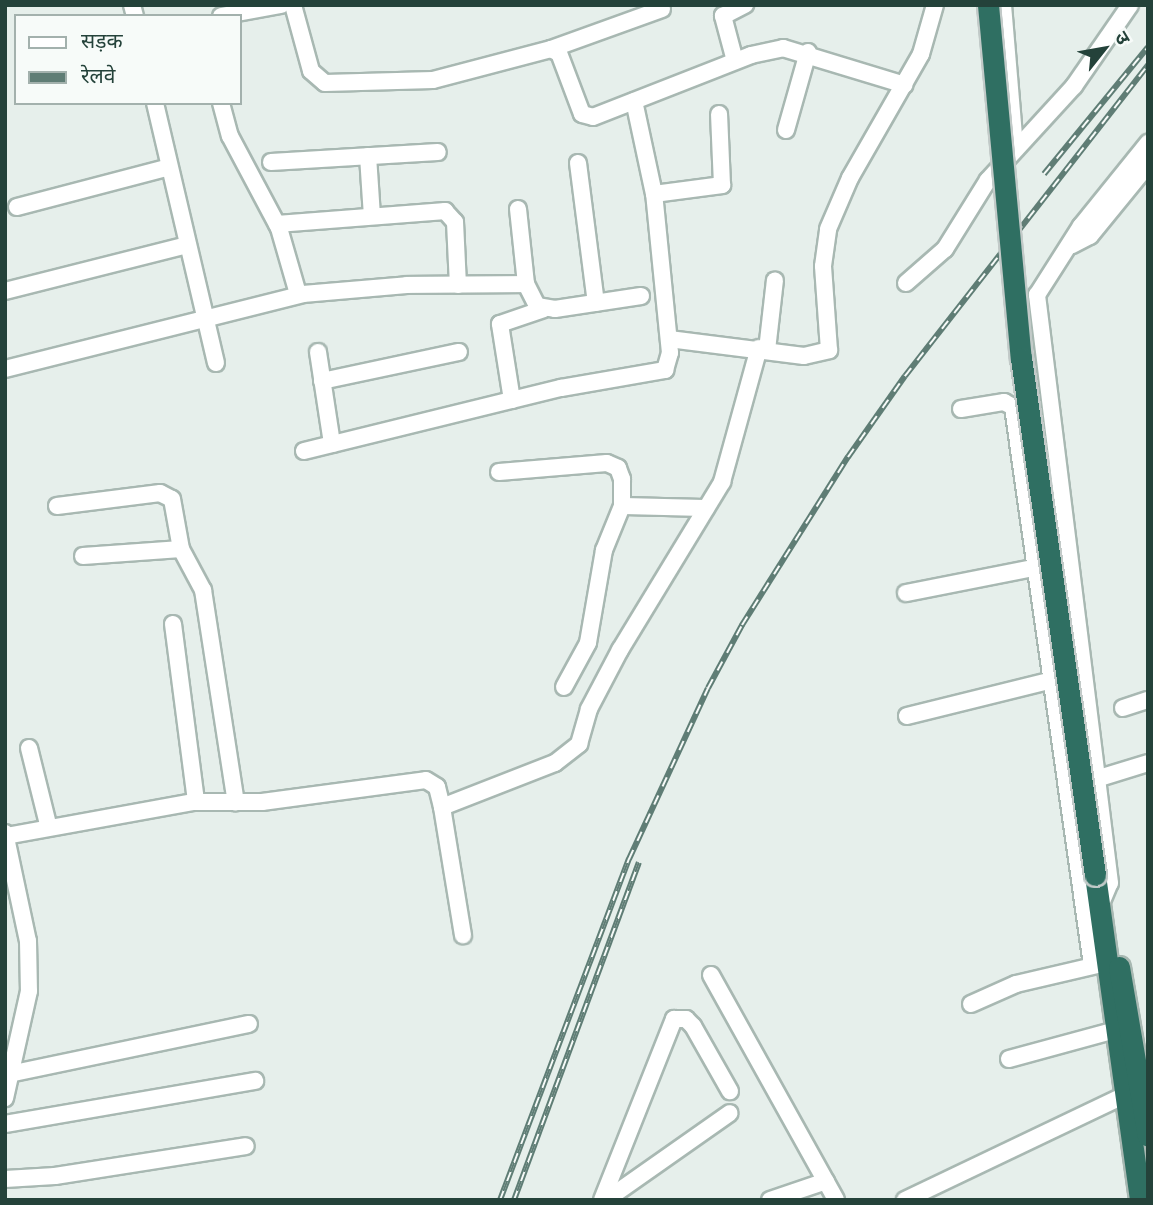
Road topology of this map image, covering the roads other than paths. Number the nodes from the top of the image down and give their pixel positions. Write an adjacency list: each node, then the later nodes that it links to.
1 (281, 5): 9 (street)
2 (293, 5): 10 (street)
3 (745, 5): 12 (street)
4 (935, 5): 13 (street)
5 (988, 5): 77 (highway, bridge)
6 (1003, 5): 20 (street)
7 (1130, 5): 20 (street)
8 (662, 9): 10 (street)
9 (232, 14)
10 (551, 49): 14 (street)
11 (808, 52): 12 (street); 13 (street); 18 (street)
12 (735, 61): 14 (street)
13 (905, 85): 45 (street)
14 (634, 101): 27 (street)
15 (155, 105): 26 (street)
16 (222, 105): 31 (street)
17 (719, 114): 27 (street)
18 (786, 130)
19 (1148, 143): 33 (street)
20 (1015, 149): 35 (street)
21 (438, 152): 22 (street)
22 (368, 156): 23 (street); 30 (street)
23 (271, 162)
24 (578, 163): 41 (street)
25 (1148, 165): 33 (street)
26 (169, 167): 28 (street); 32 (street)
27 (654, 194): 44 (street)
28 (17, 207)
29 (518, 209): 37 (street)
30 (372, 216): 31 (street); 36 (street)
31 (277, 224): 39 (street)
32 (187, 245): 38 (street); 43 (street)
33 (1072, 245): 71 (street)
34 (775, 280): 45 (street)
35 (906, 283)
36 (458, 285): 37 (street); 39 (street)
37 (526, 285): 42 (street)
38 (5, 292)
39 (298, 294): 43 (street)
40 (641, 296): 41 (street)
41 (596, 303): 42 (street)
42 (544, 309): 51 (street)
43 (205, 318): 48 (street); 49 (street)
44 (669, 339): 45 (street); 51 (street)
45 (763, 349): 58 (street)
46 (318, 352): 50 (street)
47 (459, 352): 50 (street)
48 (216, 363)
49 (5, 369)
50 (323, 381): 53 (street)
51 (513, 400): 53 (street)
52 (961, 409): 61 (street)
53 (332, 444): 54 (street)
54 (304, 451)
55 (499, 472): 57 (street)
56 (57, 506): 59 (street)
57 (622, 506): 58 (street); 65 (street)
58 (706, 508): 74 (street)
59 (181, 549): 60 (street); 73 (street)
60 (83, 556)
61 (1038, 567): 62 (street); 64 (street)
62 (906, 593)
63 (173, 624): 72 (street)
64 (1052, 680): 68 (street); 79 (street)
65 (564, 687)
66 (1148, 700): 67 (street)
67 (1123, 708)
68 (906, 716)
69 (29, 748): 75 (street)
70 (1148, 763): 71 (street)
71 (1096, 779): 77 (street)
72 (196, 802): 73 (street); 75 (street)
73 (236, 802): 74 (street)
74 (442, 807): 78 (street)
75 (49, 828): 76 (street)
76 (6, 834): 85 (street)
77 (1101, 913): 79 (highway); 92 (highway)
78 (463, 935)
79 (1098, 964): 81 (street); 83 (highway)
80 (711, 975): 95 (street)
81 (971, 1004)
82 (249, 1024): 85 (street)
83 (1116, 1030): 84 (street); 88 (highway)
84 (1009, 1059)
85 (14, 1073): 89 (street)
86 (255, 1081): 91 (street)
87 (730, 1091): 96 (street)
88 (1125, 1095): 92 (highway); 99 (street)
89 (5, 1098)
90 (730, 1113): 96 (street)
91 (5, 1124)
92 (1143, 1133): 100 (highway)
93 (246, 1146): 94 (street)
94 (5, 1179)
95 (826, 1181): 97 (street); 98 (street)
96 (604, 1200)
97 (770, 1200)
98 (836, 1200)
99 (905, 1200)
100 (1140, 1200)

